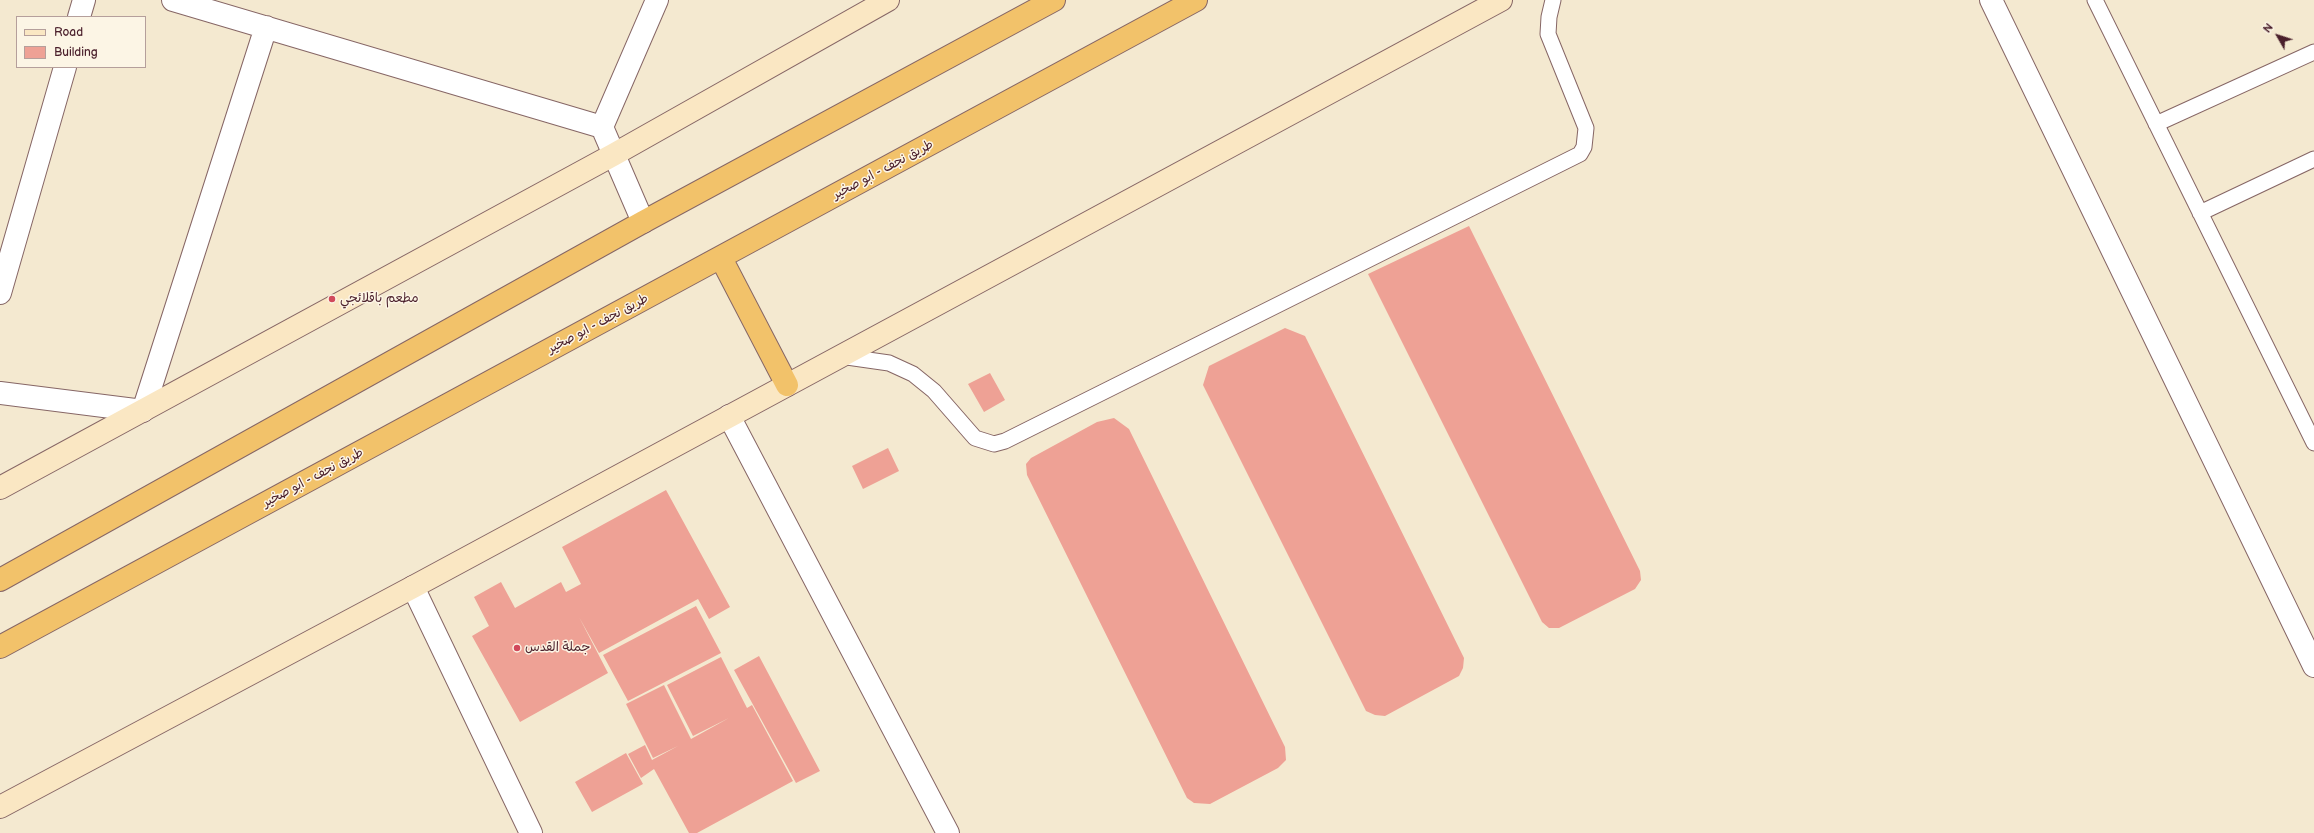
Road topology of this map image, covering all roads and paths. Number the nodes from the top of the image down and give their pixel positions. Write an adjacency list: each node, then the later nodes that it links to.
1 (84, 0): 11 (street)
2 (173, 0): 12 (street)
3 (657, 0): 16 (street)
4 (1054, 0): 20 (highway)
5 (1196, 0): 21 (highway, طريق نجف - ابو صخير)
6 (1501, 0): 23 (main road)
7 (1553, 0): 23 (lane)
8 (1991, 0): 34 (street)
9 (2095, 0): 15 (lane)
10 (881, 1): 17 (main road)
11 (79, 16)
12 (266, 28): 16 (street); 26 (street)
13 (2314, 52): 15 (lane)
14 (65, 68): 22 (street)
15 (2156, 124): 19 (lane)
16 (602, 127): 17 (street)
17 (613, 155): 20 (street); 26 (main road)
18 (2314, 159): 19 (lane)
19 (2200, 213): 28 (lane)
20 (643, 222): 31 (highway)
21 (721, 258): 24 (highway); 33 (highway, طريق نجف - ابو صخير)
22 (0, 293)
23 (840, 356): 24 (main road)
24 (787, 385): 27 (main road)
25 (0, 392): 26 (street)
26 (143, 411): 30 (main road)
27 (729, 416): 32 (main road); 37 (street)
28 (2310, 425): 29 (lane)
29 (2314, 443)
30 (0, 488)
31 (0, 580)
32 (413, 587): 35 (main road); 36 (street)
33 (0, 648)
34 (2314, 666)
35 (0, 807)
36 (531, 833)
37 (948, 833)

